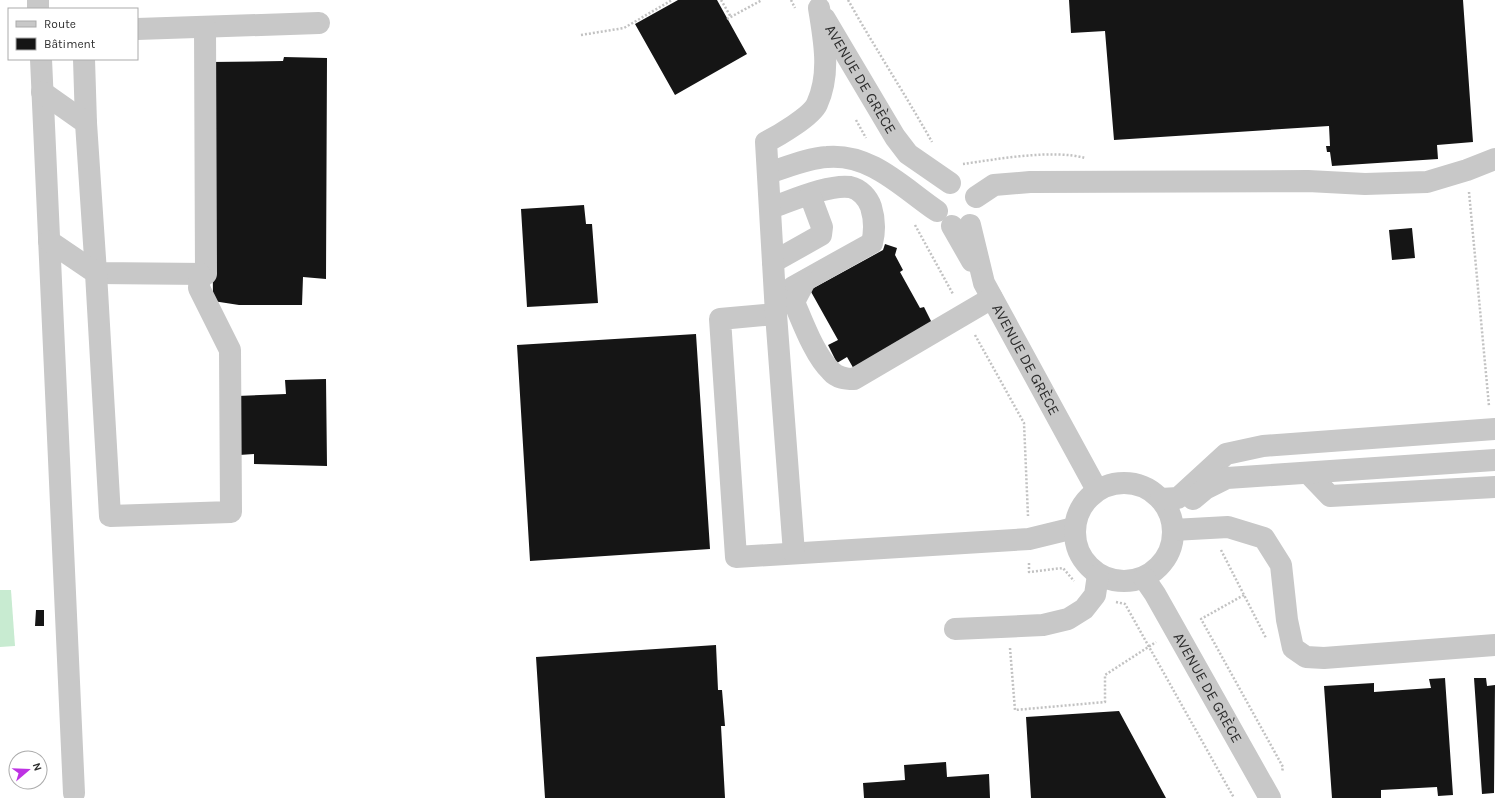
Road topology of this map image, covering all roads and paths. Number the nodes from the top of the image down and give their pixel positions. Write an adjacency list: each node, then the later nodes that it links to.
1 (672, 0): 12 (path)
2 (721, 0): 7 (path)
3 (762, 0): 7 (path)
4 (791, 0): 6 (path)
5 (848, 0): 19 (path)
6 (810, 7): 24 (street); 26 (street, AVENUE DE GRÈCE)
7 (731, 17): 8 (path)
8 (727, 19)
9 (319, 23): 10 (street)
10 (205, 27): 11 (street); 34 (street)
11 (138, 29)
12 (581, 35)
13 (40, 60): 15 (street)
14 (84, 60): 17 (street)
15 (42, 92): 17 (street); 31 (street)
16 (853, 115): 18 (path)
17 (86, 123): 33 (street)
18 (868, 142)
19 (934, 146)
20 (1088, 158): 22 (path)
21 (1495, 159): 23 (street)
22 (961, 164)
23 (1467, 170): 27 (street); 39 (path)
24 (768, 173): 26 (street); 28 (street)
25 (810, 195): 28 (street); 32 (street); 35 (street)
26 (941, 197): 27 (street); 30 (street)
27 (976, 197): 30 (street)
28 (770, 208): 32 (street)
29 (914, 224): 38 (path)
30 (961, 226): 36 (street, AVENUE DE GRÈCE)
31 (49, 241): 33 (street); 59 (street)
32 (773, 262): 37 (street)
33 (96, 273): 34 (street); 34 (street)
34 (200, 274)
35 (805, 281): 37 (street); 38 (street)
36 (988, 290): 38 (street); 43 (street, AVENUE DE GRÈCE)
37 (776, 305): 48 (street); 48 (street)
38 (964, 315): 47 (path)
39 (1493, 429): 44 (street)
40 (1495, 460): 41 (street)
41 (1308, 473): 42 (street); 44 (street)
42 (1495, 486)
43 (1098, 490): 44 (street); 45 (street)
44 (1168, 514): 46 (street); 49 (street)
45 (1074, 528): 47 (street); 50 (street)
46 (1210, 528): 51 (path); 57 (street)
47 (1029, 539): 48 (street); 50 (path)
48 (794, 554)
49 (1144, 578): 50 (street); 55 (street, AVENUE DE GRÈCE)
50 (1097, 585): 53 (street); 58 (path)
51 (1244, 595): 52 (path); 56 (path)
52 (1201, 618): 55 (path); 60 (path)
53 (1009, 626): 54 (street); 58 (path)
54 (955, 629)
55 (1175, 632): 58 (path); 60 (street, AVENUE DE GRÈCE)
56 (1268, 642)
57 (1495, 645)
58 (1149, 646): 61 (path)
59 (74, 793)
60 (1268, 794)
61 (1234, 798)

